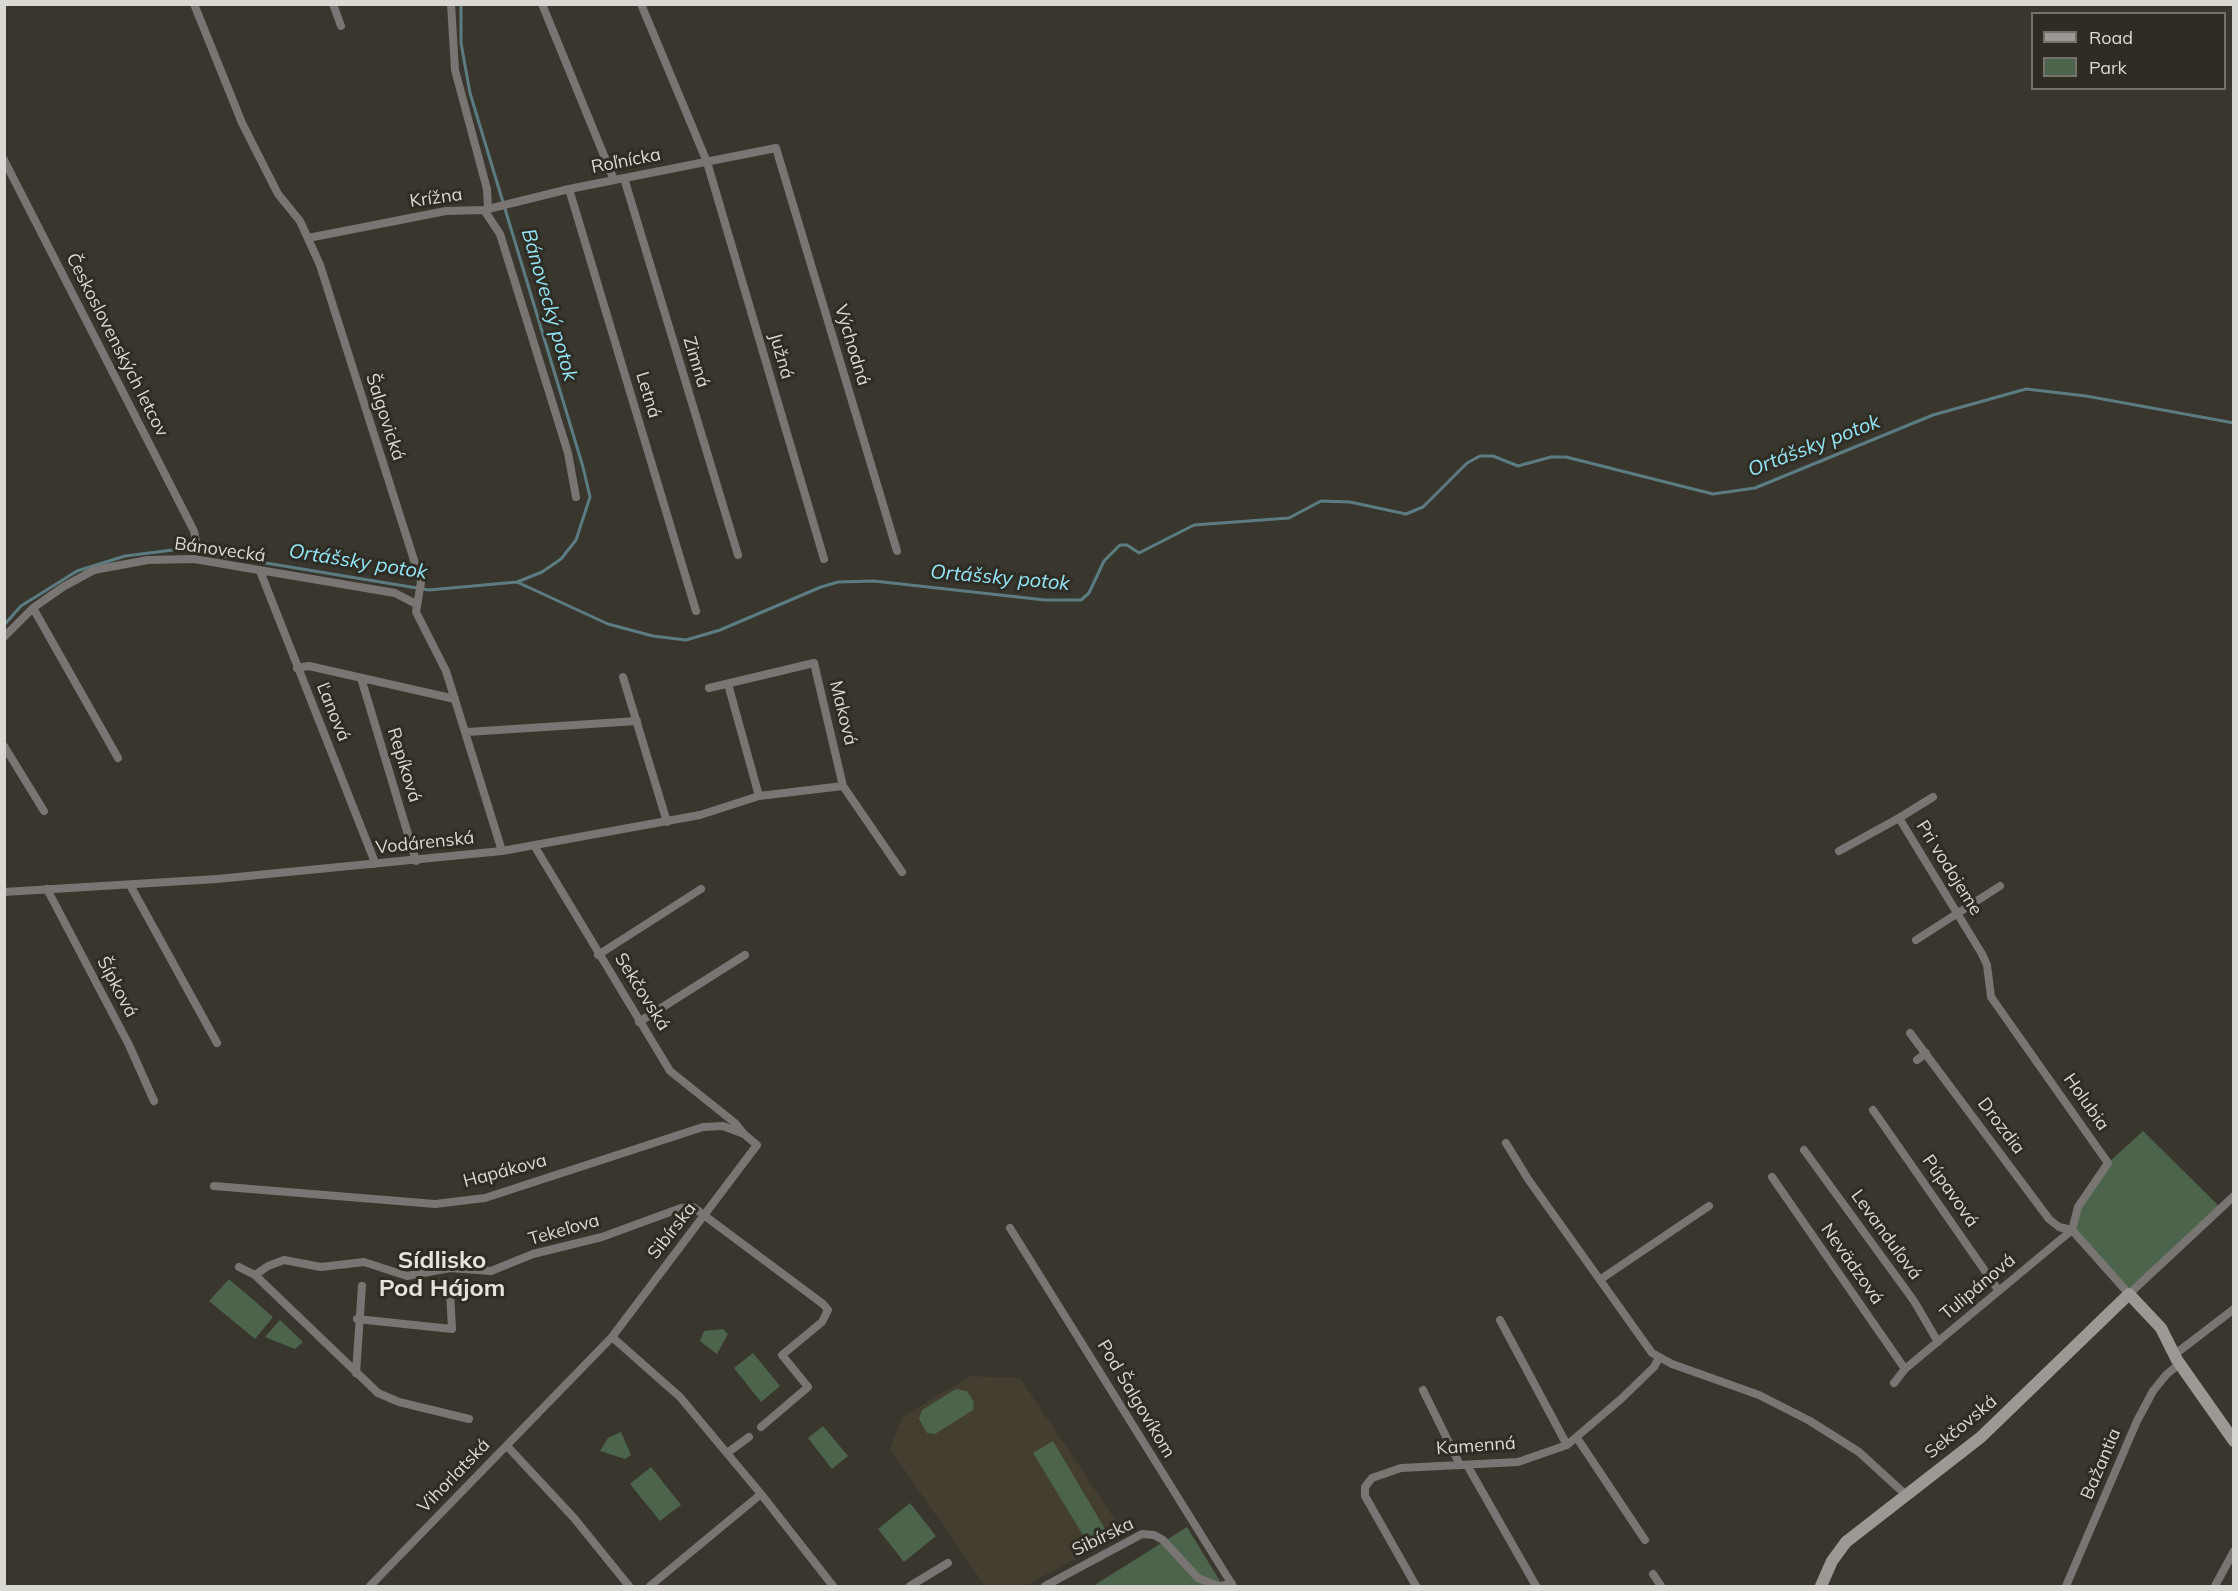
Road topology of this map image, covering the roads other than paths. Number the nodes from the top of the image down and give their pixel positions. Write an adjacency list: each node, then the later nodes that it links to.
1 (195, 4): 14 (street, Šalgovická)
2 (333, 4): 6 (street)
3 (451, 4): 13 (street)
4 (542, 4): 11 (street)
5 (642, 4): 9 (street, Južná)
6 (342, 26)
7 (776, 148): 9 (street, Roľnícka); 17 (street, Východná)
8 (4, 160): 16 (street, Československých letcov)
9 (706, 162): 10 (street, Roľnícka); 19 (street, Južná)
10 (624, 178): 11 (street, Roľnícka); 18 (street, Zimná)
11 (614, 180): 12 (street, Roľnícka)
12 (569, 189): 13 (street, Roľnícka); 23 (street, Letná)
13 (489, 209): 14 (street, Krížna); 15 (street, Krížna)
14 (308, 238): 21 (street, Šalgovická)
15 (576, 497)
16 (197, 546)
17 (897, 551)
18 (738, 555)
19 (824, 560)
20 (260, 571): 21 (street, Bánovecká); 22 (street, Bánovecká); 25 (street, Ľanová)
21 (416, 604): 30 (street)
22 (33, 608): 24 (street, Bánovecká); 34 (street)
23 (696, 611)
24 (4, 637)
25 (297, 668): 27 (street); 45 (street, Ľanová)
26 (623, 676): 31 (street)
27 (361, 678): 30 (street); 44 (street, Repíková)
28 (728, 684): 29 (street, Maková); 35 (street, Maková); 36 (street)
29 (710, 688)
30 (454, 699): 32 (street)
31 (637, 721): 32 (street); 40 (street)
32 (467, 732): 42 (street)
33 (4, 746): 38 (street)
34 (118, 758)
35 (843, 786): 36 (street, Vodárenská); 46 (street)
36 (759, 796): 40 (street, Vodárenská)
37 (1933, 796): 39 (street)
38 (44, 812)
39 (1899, 818): 43 (street, Pri vodojeme); 52 (street, Pri vodojeme)
40 (667, 822): 41 (street, Vodárenská)
41 (535, 847): 42 (street, Vodárenská); 54 (street, Sekčovská)
42 (502, 851): 44 (street, Vodárenská)
43 (1839, 851)
44 (416, 861): 45 (street, Vodárenská)
45 (373, 864): 47 (street, Vodárenská)
46 (902, 872)
47 (130, 885): 50 (street, Vodárenská); 59 (street)
48 (2000, 886): 52 (street)
49 (701, 889): 54 (street)
50 (47, 890): 51 (street, Vodárenská); 62 (street, Šípková)
51 (4, 892)
52 (1957, 913): 53 (street); 56 (street, Pri vodojeme)
53 (1916, 940)
54 (598, 955): 57 (street, Sekčovská)
55 (745, 955): 57 (street)
56 (1991, 997): 74 (street, Holubia)
57 (639, 1022): 64 (street, Sekčovská)
58 (1910, 1033): 60 (street, Drozdia)
59 (217, 1043)
60 (1926, 1053): 61 (street); 74 (street, Drozdia)
61 (1917, 1060)
62 (154, 1101)
63 (1873, 1110): 80 (street, Púpavová)
64 (744, 1134): 66 (street, Hapákova); 69 (street, Hapákova)
65 (1506, 1143): 77 (street)
66 (757, 1145): 72 (street, Sibírska)
67 (1804, 1150): 86 (street, Levanduľová)
68 (1772, 1177): 89 (street, Nevädzová)
69 (214, 1186)
70 (2234, 1196): 81 (street, Sekčovská)
71 (1709, 1206): 77 (street)
72 (705, 1215): 76 (street, Tekeľova); 85 (street, Sibírska); 95 (street)
73 (1010, 1228): 109 (street, Pod Šalgovíkom)
74 (2072, 1230): 80 (street, Tulipánová); 81 (street)
75 (239, 1267): 76 (street)
76 (255, 1275): 90 (street)
77 (1601, 1279): 87 (street)
78 (362, 1286): 83 (street)
79 (450, 1291): 83 (street)
80 (1999, 1291): 86 (street, Tulipánová)
81 (2128, 1294): 88 (street); 104 (street, Sekčovská)
82 (2234, 1309): 88 (street, Bažantia)
83 (357, 1319): 90 (street)
84 (1500, 1320): 99 (street)
85 (612, 1337): 100 (street, Sibírska); 101 (street)
86 (1938, 1342): 89 (street, Tulipánová)
87 (1659, 1358): 97 (street, Kamenná); 104 (street)
88 (2176, 1359): 94 (street); 120 (street, Bažantia)
89 (1905, 1369): 91 (street, Tulipánová)
90 (356, 1373): 93 (street)
91 (1894, 1383)
92 (1423, 1390): 102 (street)
93 (470, 1419)
94 (2229, 1424): 98 (street)
95 (761, 1427)
96 (749, 1437): 101 (street)
97 (1577, 1438): 99 (street, Kamenná); 105 (street)
98 (2234, 1441)
99 (1567, 1445): 102 (street, Kamenná)
100 (507, 1446): 110 (street, Vihorlatská); 111 (street, Vihorlatská)
101 (727, 1453): 103 (street)
102 (1464, 1465): 116 (street, Kamenná); 117 (street)
103 (761, 1494): 112 (street); 113 (street)
104 (1906, 1495): 119 (street, Sekčovská)
105 (1645, 1540)
106 (2234, 1551): 121 (street)
107 (948, 1563): 114 (street)
108 (1653, 1574): 118 (street)
109 (1233, 1585): 115 (street, Sibírska)
110 (370, 1587)
111 (629, 1587)
112 (650, 1587)
113 (833, 1587)
114 (910, 1587)
115 (1045, 1587)
116 (1416, 1587)
117 (1536, 1587)
118 (1661, 1587)
119 (1821, 1587)
120 (2066, 1587)
121 (2215, 1587)

